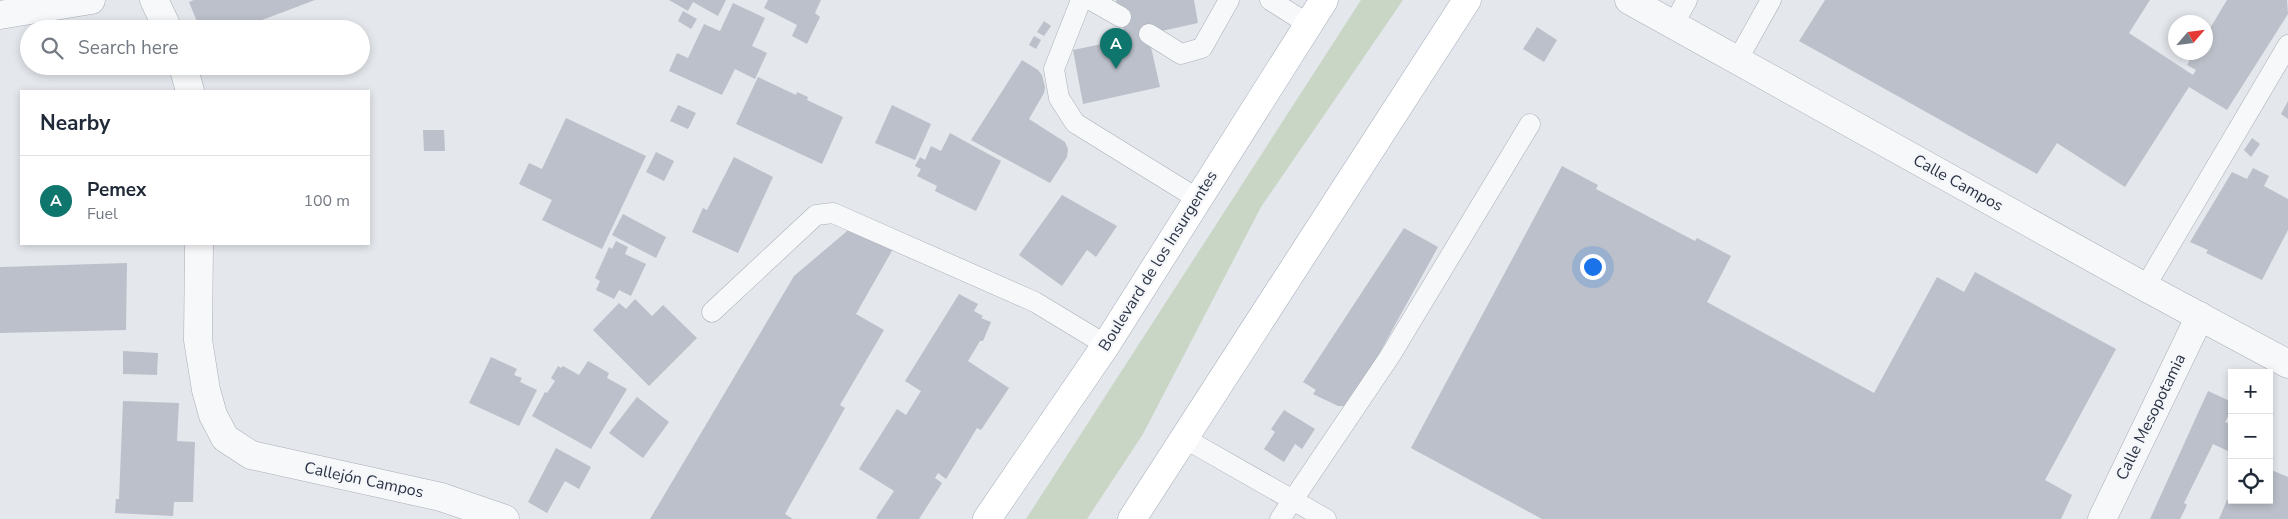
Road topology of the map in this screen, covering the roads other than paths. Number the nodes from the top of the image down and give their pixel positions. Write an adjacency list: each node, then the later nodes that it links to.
1 (91, 0): 12 (street)
2 (154, 0): 14 (street)
3 (1081, 0): 23 (lane)
4 (1092, 0): 13 (lane)
5 (1229, 0): 17 (lane)
6 (1270, 0): 15 (lane)
7 (1324, 0): 15 (main road, Boulevard de los Insurgentes)
8 (1467, 0): 30 (main road)
9 (1629, 0): 16 (street, Calle Campos)
10 (1687, 0): 16 (lane)
11 (1771, 0): 19 (lane)
12 (0, 16)
13 (1121, 17)
14 (164, 20)
15 (1308, 24): 23 (main road, Boulevard de los Insurgentes)
16 (1673, 25): 19 (street, Calle Campos)
17 (1149, 34)
18 (2288, 45): 25 (lane)
19 (1737, 61): 25 (street, Calle Campos)
20 (186, 75): 21 (street)
21 (190, 90)
22 (1530, 124): 31 (lane)
23 (1198, 199): 28 (main road, Boulevard de los Insurgentes)
24 (199, 245): 32 (street, Callejón Campos)
25 (2145, 287): 27 (street, Calle Campos)
26 (712, 312): 28 (lane)
27 (2200, 316): 29 (street, Calle Campos); 37 (street, Calle Mesopotamia)
28 (1106, 345): 33 (main road, Boulevard de los Insurgentes)
29 (2288, 364)
30 (1184, 438): 31 (lane); 34 (main road)
31 (1294, 500): 35 (lane); 36 (lane)
32 (502, 518)
33 (987, 519)
34 (1132, 519)
35 (1280, 519)
36 (1326, 519)
37 (2102, 519)

